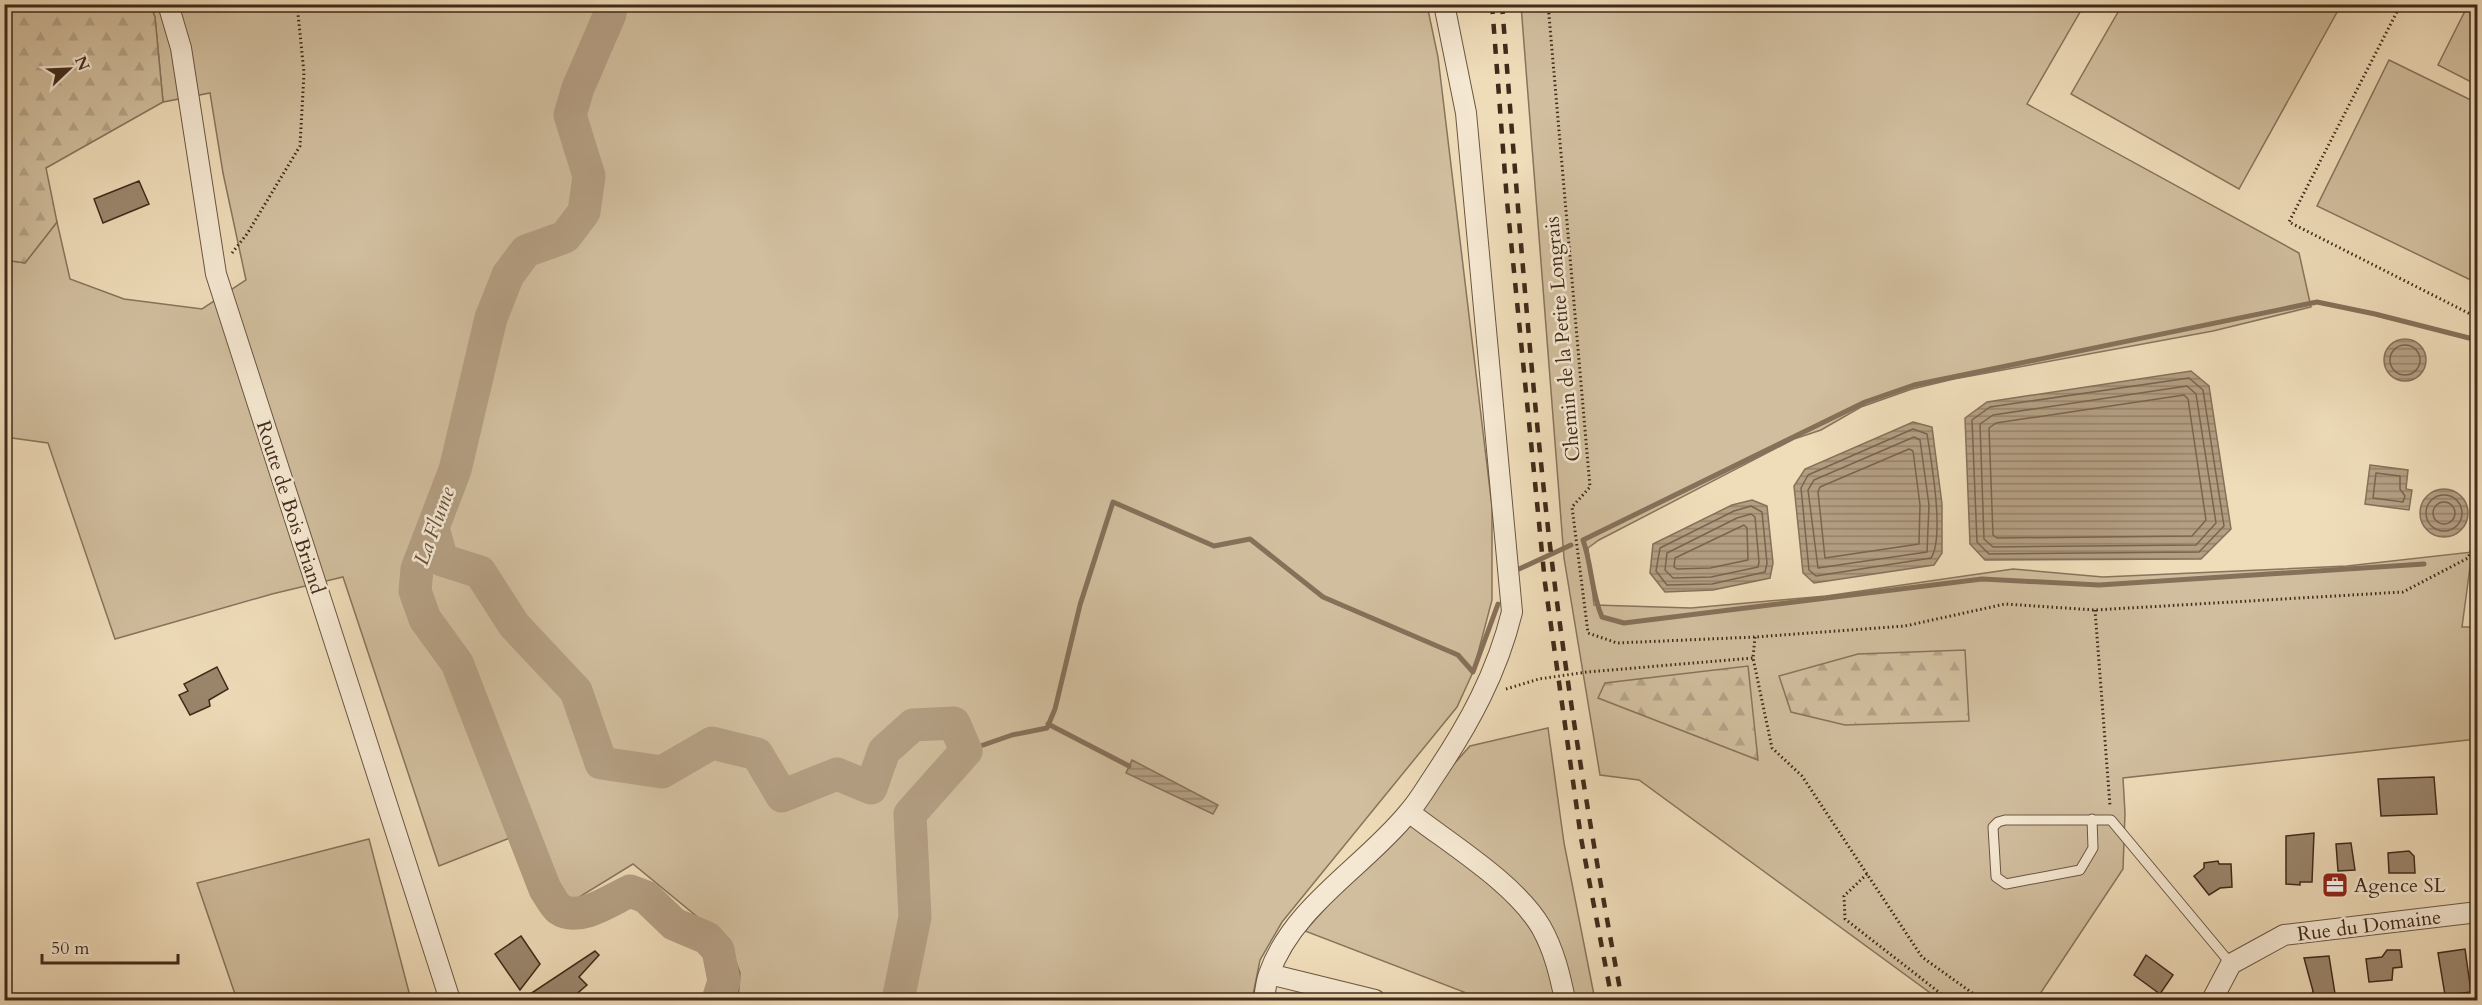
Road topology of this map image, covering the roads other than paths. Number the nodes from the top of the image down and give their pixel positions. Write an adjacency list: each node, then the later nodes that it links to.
1 (168, 4): 8 (street, Route de Bois Briand)
2 (1444, 4): 3 (street)
3 (1409, 812): 7 (street); 11 (street)
4 (2092, 819): 4 (lane); 6 (lane)
5 (2478, 912): 6 (street, Rue du Domaine)
6 (2231, 964): 12 (street)
7 (1269, 974): 9 (street); 10 (street)
8 (450, 1000)
9 (1263, 1000)
10 (1375, 1000)
11 (1565, 1000)
12 (2212, 1000)

